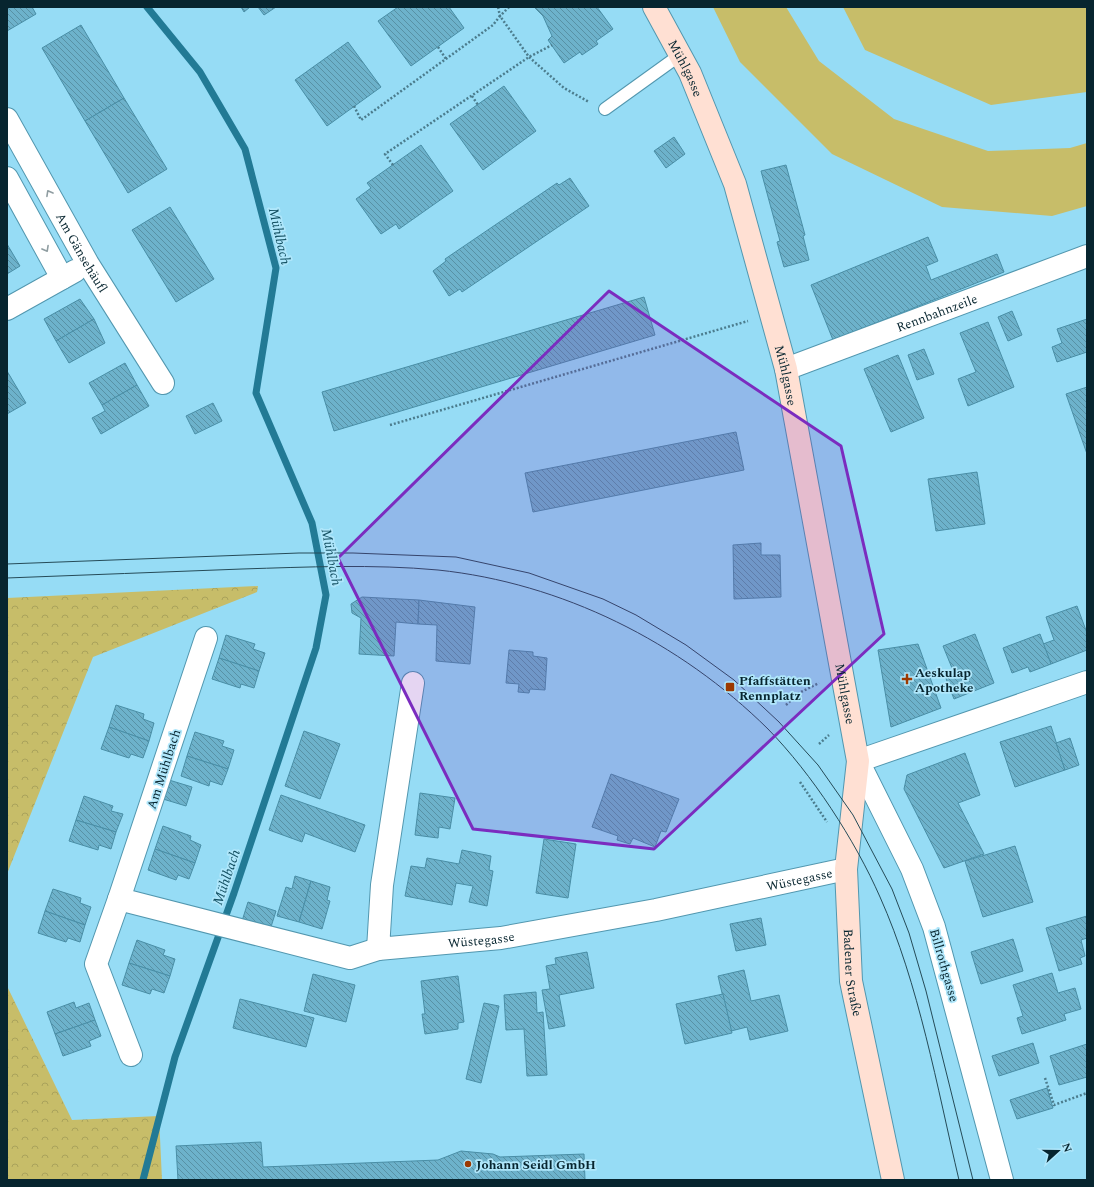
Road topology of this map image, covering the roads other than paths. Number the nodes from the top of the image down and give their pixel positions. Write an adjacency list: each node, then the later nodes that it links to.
1 (654, 7): 2 (street, Mühlgasse)
2 (680, 55): 3 (lane); 10 (street, Mühlgasse)
3 (605, 109)
4 (7, 118): 7 (street, Am Gänsehäufl, one-way to 4)
5 (7, 178): 8 (street, one-way to 8)
6 (1087, 256): 10 (street, Rennbahnzeile)
7 (88, 264): 8 (street); 11 (street, Am Gänsehäufl)
8 (62, 278): 9 (street)
9 (7, 309)
10 (786, 369): 15 (street, Mühlgasse)
11 (163, 383)
12 (206, 638): 17 (street, Am Mühlbach)
13 (1087, 682): 15 (street)
14 (414, 683): 18 (street)
15 (858, 761): 16 (street, Badener Straße); 21 (street, Billrothgasse)
16 (846, 861): 18 (street, Wüstegasse); 20 (street, Badener Straße)
17 (119, 899): 18 (street); 19 (street, Am Mühlbach)
18 (378, 949)
19 (131, 1055)
20 (894, 1180)
21 (1002, 1180)

